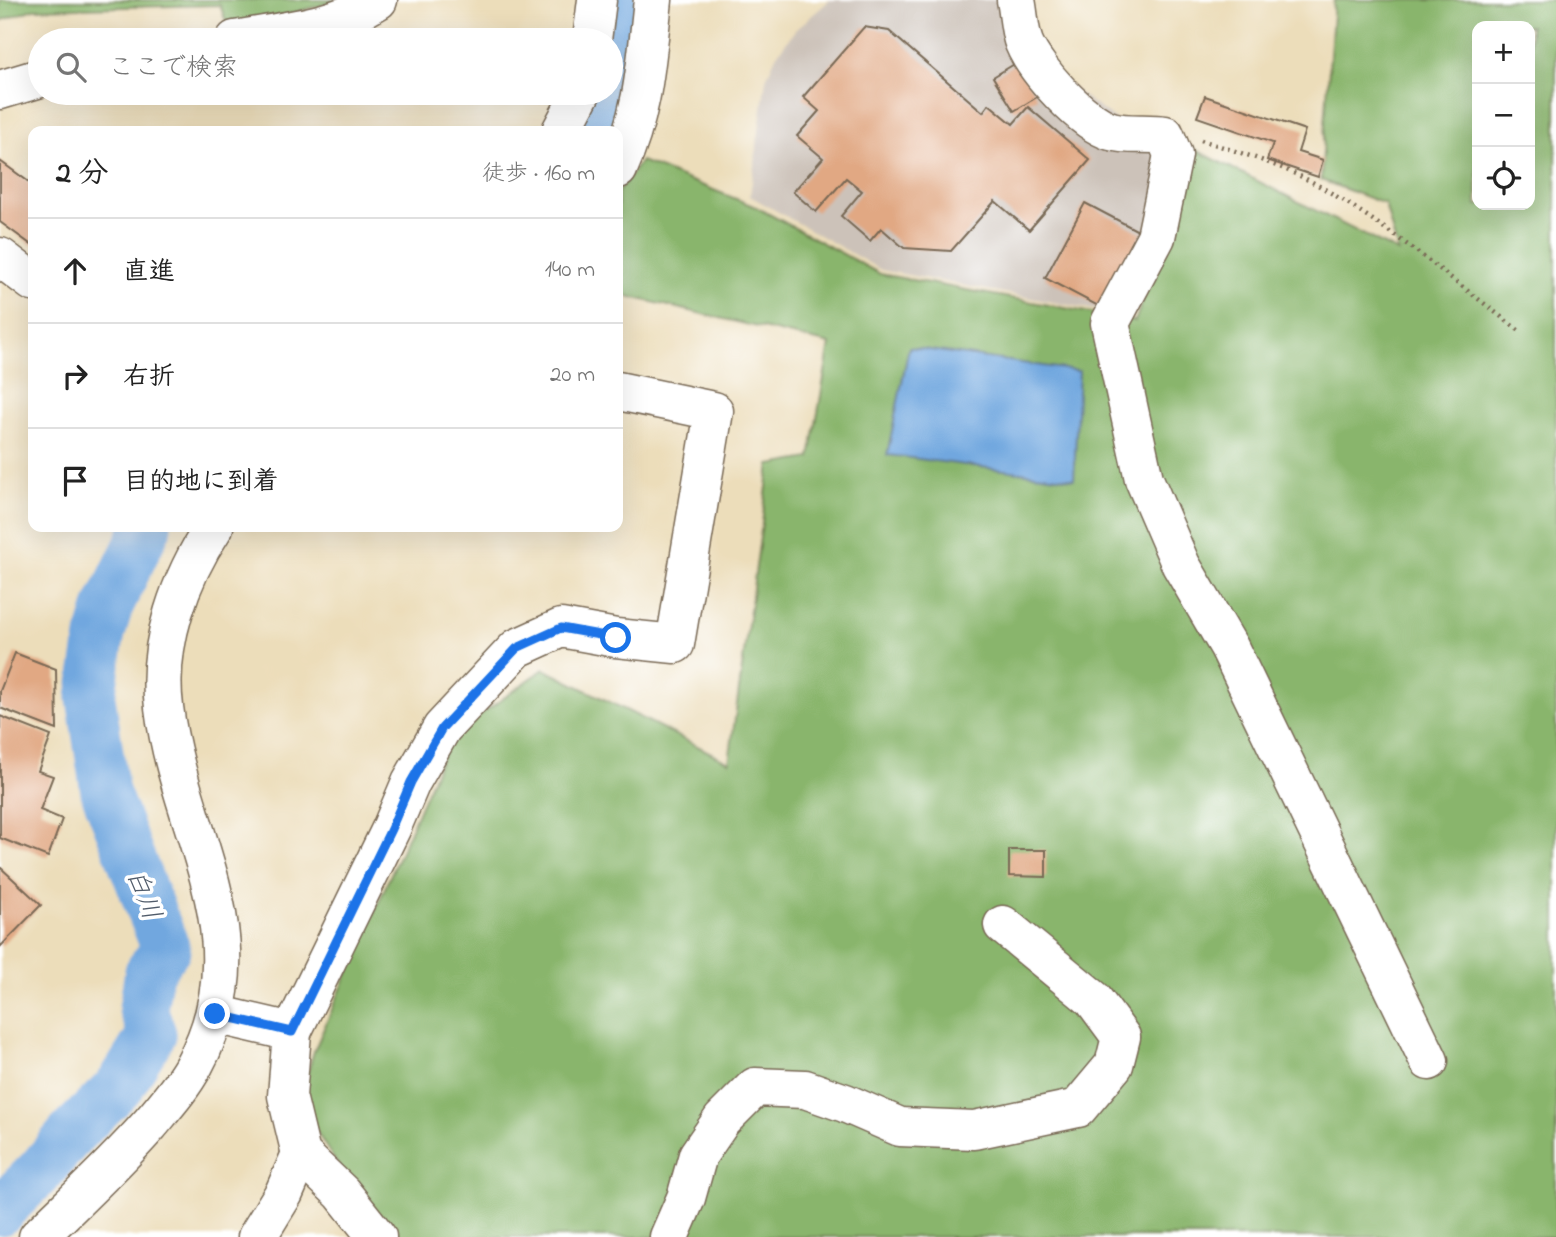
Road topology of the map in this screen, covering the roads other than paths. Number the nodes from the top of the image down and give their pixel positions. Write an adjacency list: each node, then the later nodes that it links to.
1 (378, 0): 5 (street)
2 (597, 0): 6 (street)
3 (653, 0): 11 (street)
4 (1016, 0): 19 (street)
5 (299, 28)
6 (594, 28)
7 (28, 82): 8 (street)
8 (0, 90)
9 (575, 105): 10 (street)
10 (564, 126)
11 (623, 158)
12 (0, 257): 13 (street)
13 (28, 278)
14 (623, 392): 18 (street)
15 (210, 532): 17 (street)
16 (1003, 925): 24 (street)
17 (215, 1014): 18 (street); 21 (street)
18 (292, 1032): 20 (street)
19 (1429, 1062)
20 (301, 1154): 22 (street); 23 (street)
21 (38, 1237)
22 (257, 1237)
23 (377, 1237)
24 (669, 1237)

